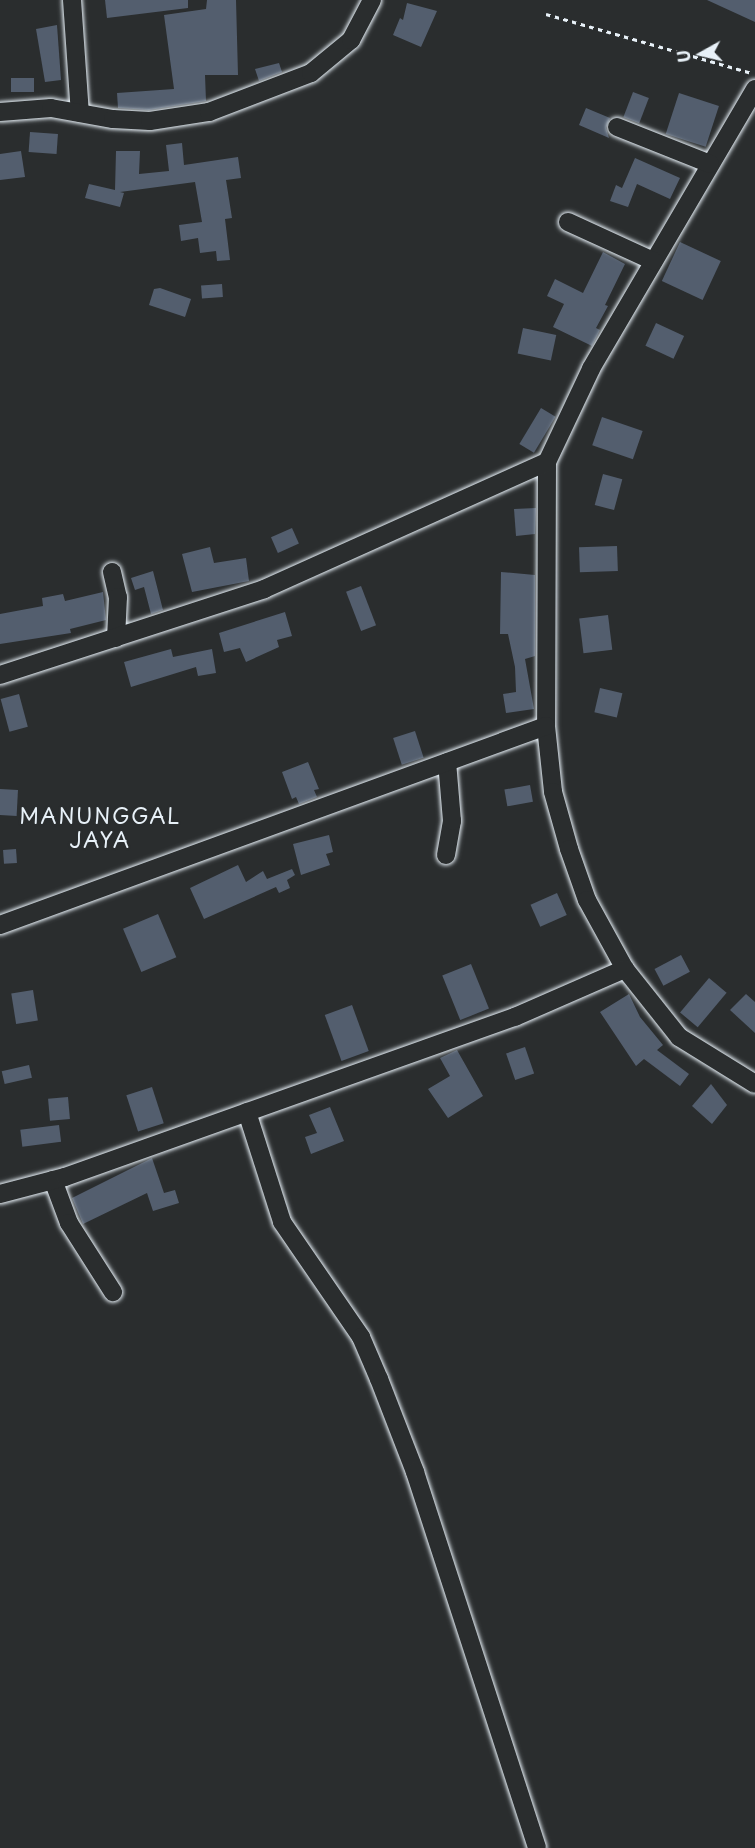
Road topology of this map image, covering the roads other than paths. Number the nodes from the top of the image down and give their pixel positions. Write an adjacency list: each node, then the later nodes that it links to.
1 (72, 0): 5 (street)
2 (372, 0): 5 (street)
3 (755, 89): 7 (street)
4 (0, 112): 5 (street)
5 (80, 113)
6 (617, 127): 7 (street)
7 (710, 164): 9 (street)
8 (567, 222): 9 (street)
9 (652, 261): 10 (street)
10 (547, 462): 12 (street); 14 (street)
11 (112, 572): 12 (street)
12 (116, 638): 13 (street)
13 (0, 675)
14 (546, 726): 15 (street); 18 (street)
15 (447, 762): 16 (street); 17 (street)
16 (446, 855)
17 (0, 925)
18 (625, 969): 19 (street); 20 (street)
19 (755, 1084)
20 (247, 1112): 21 (street); 24 (street)
21 (53, 1180): 22 (street); 23 (street)
22 (0, 1194)
23 (113, 1292)
24 (537, 1848)

